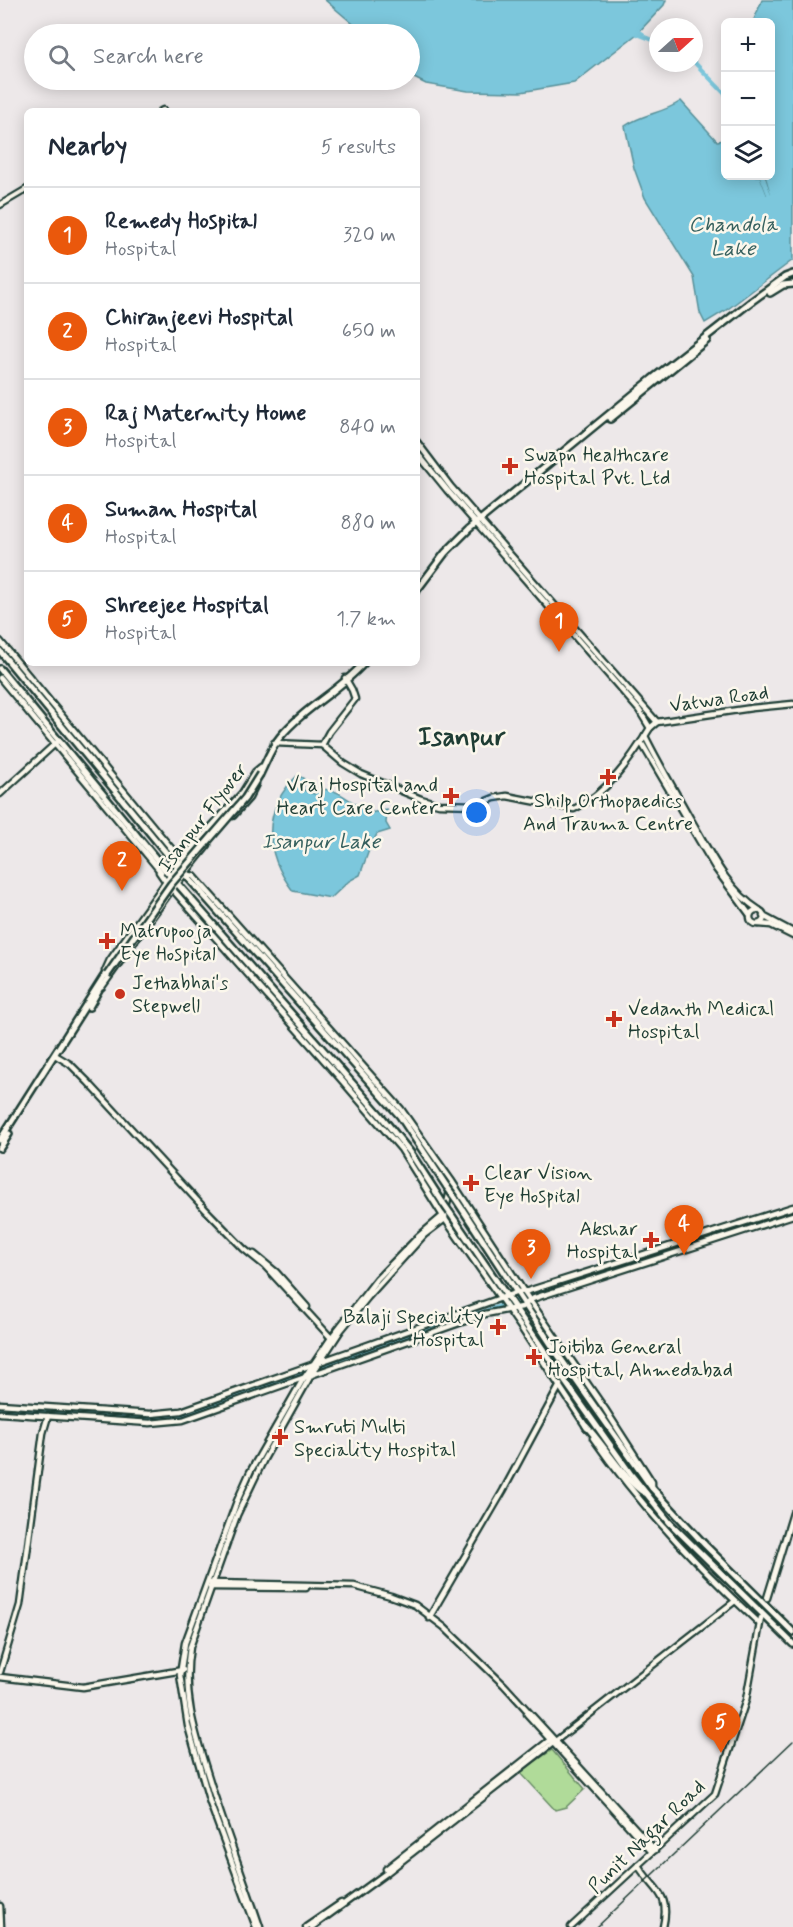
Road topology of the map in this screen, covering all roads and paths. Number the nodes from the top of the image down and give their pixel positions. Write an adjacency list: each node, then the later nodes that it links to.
1 (24, 191): 2 (street)
2 (0, 205)
3 (793, 274): 7 (main road)
4 (793, 284): 7 (main road)
5 (420, 446): 7 (street)
6 (420, 456): 7 (street)
7 (479, 523): 8 (main road); 17 (street); 18 (street)
8 (420, 588)
9 (0, 641): 15 (street)
10 (0, 651): 15 (main road)
11 (360, 666): 14 (main road)
12 (0, 669): 21 (main road)
13 (0, 678): 21 (street)
14 (346, 679): 22 (main road); 23 (street)
15 (46, 702): 24 (main road)
16 (793, 704): 17 (street, Vatwa Road)
17 (657, 722): 18 (street, Vatwa Road)
18 (650, 728): 19 (street, Vatwa Road)
19 (645, 736): 20 (street, Vatwa Road); 33 (street)
20 (641, 742): 23 (street, Vatwa Road); 34 (street)
21 (57, 743): 26 (street); 29 (street); 30 (main road)
22 (275, 744): 23 (street); 25 (main road)
23 (322, 746)
24 (91, 758): 27 (main road); 27 (street)
25 (260, 770): 27 (street); 28 (street); 38 (main road, Isanpur Flyover, bridge); 38 (main road, Isanpur Flyover, bridge)
26 (0, 794)
27 (180, 864): 28 (main road); 30 (street)
28 (187, 871): 32 (street); 39 (main road); 39 (street)
29 (159, 872): 30 (street); 31 (street)
30 (170, 876): 31 (street); 32 (main road)
31 (166, 882): 32 (street); 38 (street)
32 (175, 886): 40 (street); 45 (main road); 51 (street)
33 (759, 910): 34 (street); 35 (street)
34 (750, 915): 36 (street)
35 (763, 916): 36 (street); 37 (street)
36 (759, 924): 37 (street)
37 (793, 934)
38 (106, 974): 40 (main road, Isanpur Flyover); 43 (main road)
39 (279, 976): 41 (main road); 42 (street)
40 (97, 994): 43 (main road, Isanpur Flyover)
41 (296, 999): 42 (main road); 44 (main road)
42 (310, 1006): 48 (street)
43 (55, 1057): 46 (main road); 47 (main road); 58 (street)
44 (391, 1106): 45 (main road); 54 (main road, bridge)
45 (381, 1116): 51 (main road, bridge)
46 (0, 1140)
47 (0, 1148)
48 (452, 1180): 51 (street); 54 (street)
49 (793, 1207): 52 (street)
50 (793, 1215): 53 (street)
51 (446, 1216): 55 (main road); 58 (street)
52 (759, 1218): 53 (street); 54 (street)
53 (762, 1225): 56 (street)
54 (521, 1292): 55 (street); 56 (main road)
55 (504, 1298): 57 (main road); 59 (street)
56 (528, 1303): 57 (street); 75 (main road)
57 (511, 1308): 60 (street); 61 (street); 69 (main road)
58 (333, 1338): 59 (street)
59 (317, 1363): 60 (street); 65 (street)
60 (307, 1378): 66 (street); 71 (street)
61 (560, 1385): 68 (street); 74 (street)
62 (0, 1404): 63 (street)
63 (51, 1407): 65 (street); 66 (street)
64 (0, 1413): 66 (street)
65 (150, 1414): 67 (street)
66 (48, 1416): 78 (street)
67 (150, 1422)
68 (586, 1426): 69 (main road); 73 (street)
69 (646, 1494): 76 (main road)
70 (793, 1513): 72 (street)
71 (209, 1585): 74 (street); 77 (street)
72 (767, 1598)
73 (735, 1601): 80 (street); 81 (street, Punit Nagar Road)
74 (430, 1617): 80 (street)
75 (793, 1632)
76 (793, 1644)
77 (183, 1670): 79 (street); 85 (street)
78 (0, 1672)
79 (0, 1677)
80 (555, 1739): 81 (street); 86 (street); 87 (street)
81 (654, 1851): 82 (street, Punit Nagar Road)
82 (638, 1865): 88 (street, Punit Nagar Road); 89 (street)
83 (0, 1906): 84 (street)
84 (1, 1927)
85 (258, 1927)
86 (306, 1927)
87 (312, 1927)
88 (572, 1927)
89 (663, 1927)

